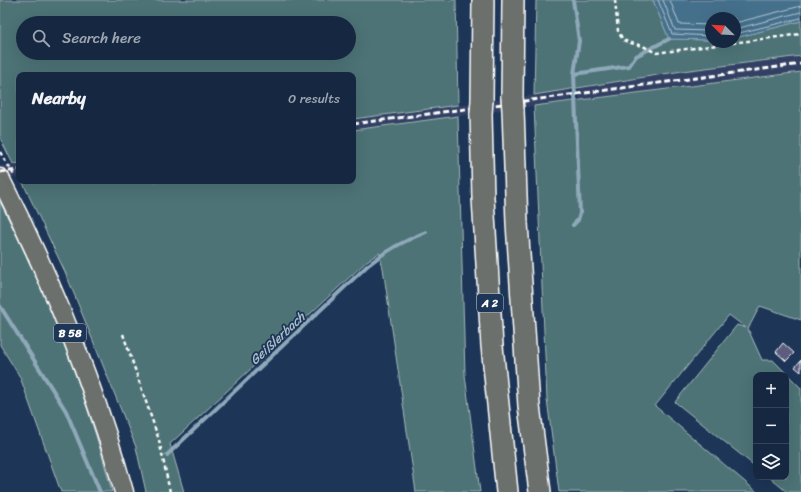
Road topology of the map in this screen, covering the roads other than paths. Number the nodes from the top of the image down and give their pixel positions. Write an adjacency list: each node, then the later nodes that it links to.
1 (483, 0): 5 (highway, A 2)
2 (514, 0): 6 (highway)
3 (6, 175): 4 (main road, B 58)
4 (124, 492)
5 (507, 492)
6 (540, 492)

